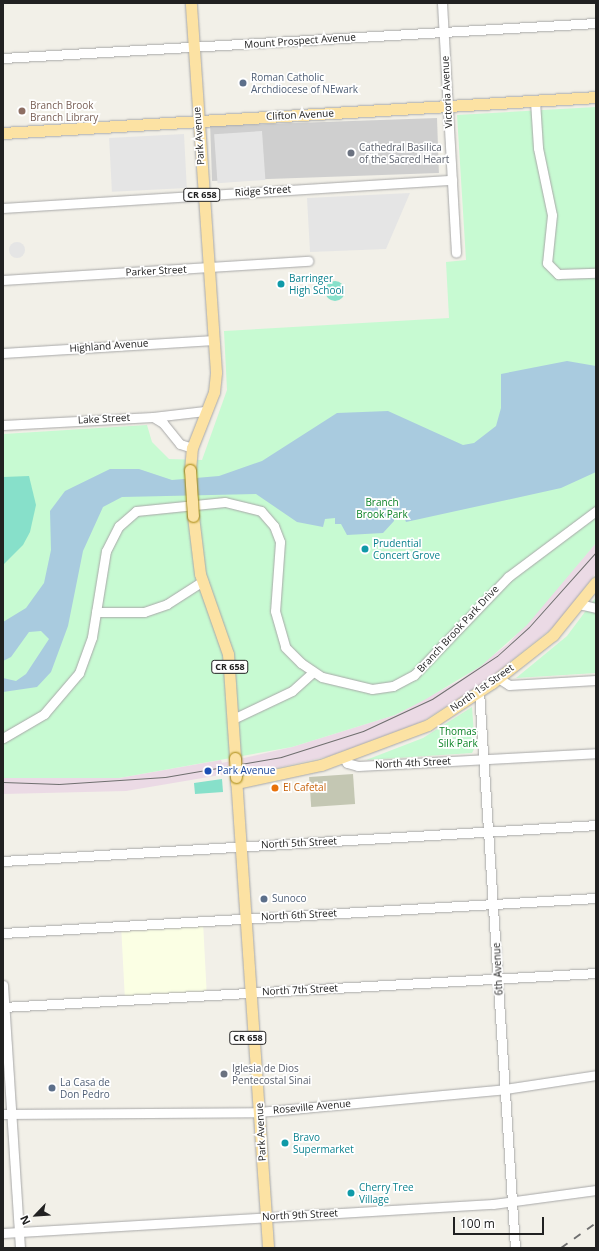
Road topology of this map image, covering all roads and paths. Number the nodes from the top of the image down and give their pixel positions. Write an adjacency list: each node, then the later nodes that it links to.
1 (191, 3): 5 (main road, Park Avenue / CR 658)
2 (442, 3): 4 (street, Victoria Avenue)
3 (596, 23): 4 (street, Mount Prospect Avenue)
4 (443, 32): 5 (street, Mount Prospect Avenue); 9 (street, Victoria Avenue)
5 (193, 48): 6 (street, Mount Prospect Avenue); 10 (main road, Park Avenue / CR 658)
6 (3, 58)
7 (596, 97): 8 (main road, Clifton Avenue)
8 (534, 101): 9 (main road, Clifton Avenue); 18 (street)
9 (448, 106): 10 (main road, Clifton Avenue); 12 (street, Victoria Avenue)
10 (198, 121): 11 (main road, Clifton Avenue); 13 (main road, Park Avenue / CR 658)
11 (3, 133)
12 (452, 180): 13 (street, Ridge Street); 15 (street, Victoria Avenue)
13 (202, 196): 14 (street, Ridge Street); 17 (main road, Park Avenue / CR 658)
14 (3, 208)
15 (456, 253)
16 (308, 261): 17 (street, Parker Street)
17 (206, 268): 19 (street, Parker Street); 20 (main road, Park Avenue / CR 658)
18 (596, 273)
19 (3, 280)
20 (210, 340): 21 (street, Highland Avenue); 22 (main road, Park Avenue / CR 658)
21 (3, 353)
22 (205, 411): 23 (street, Lake Street); 25 (main road, Park Avenue / CR 658)
23 (149, 417): 24 (street, Lake Street); 25 (street)
24 (3, 425)
25 (192, 448): 27 (main road, Park Avenue / CR 658, bridge)
26 (596, 511): 32 (street, Branch Brook Park Drive)
27 (203, 581): 31 (street); 36 (main road, Park Avenue / CR 658)
28 (596, 582): 29 (main road, North 1st Street)
29 (579, 604): 30 (street); 33 (main road, North 1st Street)
30 (596, 608)
31 (96, 612): 32 (street, Branch Brook Park Drive); 37 (street, Branch Brook Park Drive)
32 (313, 672): 36 (street)
33 (498, 678): 34 (street); 35 (main road, North 1st Street)
34 (596, 680)
35 (479, 691): 39 (main road, North 1st Street); 40 (street, 6th Avenue)
36 (233, 720): 41 (main road, Park Avenue / CR 658, bridge)
37 (3, 738)
38 (596, 753): 40 (street, North 4th Street)
39 (343, 757): 40 (street, North 4th Street); 41 (main road)
40 (485, 759): 43 (street, 6th Avenue)
41 (236, 780): 44 (main road, Park Avenue / CR 658)
42 (596, 825): 43 (street, North 5th Street)
43 (490, 832): 44 (street, North 5th Street); 47 (street, 6th Avenue)
44 (240, 846): 45 (street, North 5th Street); 48 (main road, Park Avenue / CR 658)
45 (3, 861)
46 (596, 898): 47 (street, North 6th Street)
47 (494, 904): 48 (street, North 6th Street); 51 (street, 6th Avenue)
48 (244, 919): 49 (street, North 6th Street); 53 (main road, Park Avenue / CR 658)
49 (3, 933)
50 (596, 973): 51 (street, North 7th Street)
51 (499, 978): 53 (street, North 7th Street); 56 (street, 6th Avenue)
52 (3, 985): 54 (street)
53 (249, 993): 54 (street, North 7th Street); 57 (main road, Park Avenue / CR 658)
54 (4, 1007): 58 (street)
55 (596, 1074): 56 (street, Roseville Avenue)
56 (505, 1089): 57 (street, Roseville Avenue); 60 (street, 6th Avenue)
57 (256, 1112): 58 (street, Roseville Avenue); 61 (main road, Park Avenue / CR 658)
58 (7, 1114): 62 (street)
59 (596, 1190): 60 (street, North 9th Street)
60 (512, 1202): 61 (street, North 9th Street); 67 (street, 6th Avenue)
61 (262, 1218): 62 (street, North 9th Street); 65 (main road, Park Avenue / CR 658); 66 (main road, Park Avenue / CR 658)
62 (19, 1232): 63 (street, North 9th Street); 64 (street)
63 (3, 1233)
64 (20, 1248)
65 (261, 1248)
66 (268, 1248)
67 (515, 1248)

